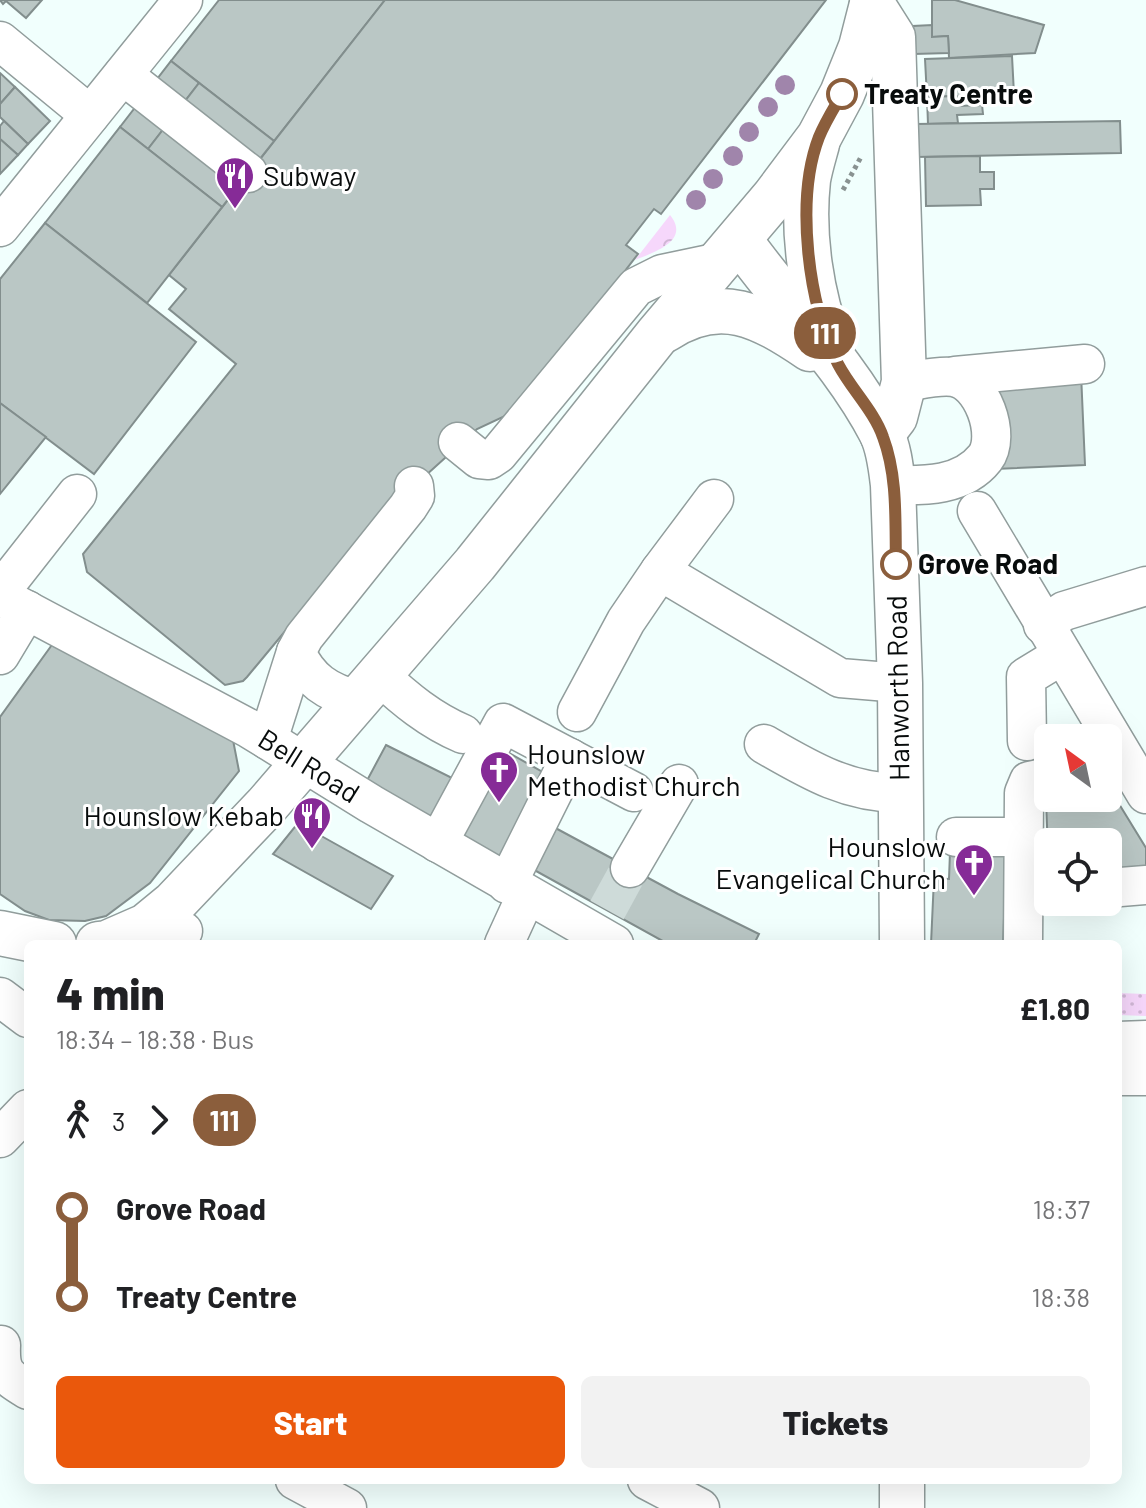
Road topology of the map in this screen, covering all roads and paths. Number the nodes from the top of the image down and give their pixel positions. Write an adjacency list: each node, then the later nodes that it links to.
1 (183, 0): 4 (street)
2 (872, 2): 6 (main road); 7 (main road)
3 (0, 41): 5 (street)
4 (123, 75): 5 (street); 8 (street)
5 (90, 115): 10 (street)
6 (819, 137): 11 (main road); 12 (main road, Hanworth Road)
7 (894, 147): 9 (path); 17 (main road)
8 (248, 173)
9 (839, 199)
10 (0, 227)
11 (736, 243): 12 (main road); 13 (main road); 15 (main road, Hanworth Road); 19 (street)
12 (822, 324): 15 (main road, Hanworth Road)
13 (657, 336): 15 (main road); 32 (main road)
14 (1085, 364): 16 (street)
15 (840, 367): 18 (main road, Hanworth Road)
16 (955, 376): 17 (street); 20 (street)
17 (904, 382): 18 (main road)
18 (882, 434): 20 (main road, Hanworth Road)
19 (458, 442)
20 (893, 485): 31 (main road, Hanworth Road)
21 (414, 486): 29 (street)
22 (77, 494): 27 (street)
23 (714, 499): 25 (street)
24 (977, 511): 28 (street)
25 (660, 571): 31 (street); 33 (street)
26 (1146, 586): 28 (street)
27 (9, 599): 30 (street); 37 (street, Bell Road)
28 (1053, 640): 35 (street); 41 (street)
29 (296, 652): 32 (street); 37 (street)
30 (0, 655)
31 (900, 683): 43 (main road, Hanworth Road)
32 (368, 688): 34 (street); 37 (main road)
33 (577, 712)
34 (463, 734)
35 (1027, 741)
36 (764, 744): 43 (street)
37 (286, 751): 44 (main road); 47 (street, Bell Road)
38 (570, 758): 42 (street); 47 (street); 51 (street)
39 (1034, 779): 46 (street)
40 (679, 784): 48 (street)
41 (1131, 784)
42 (634, 792)
43 (900, 793): 58 (main road, Hanworth Road)
44 (266, 806): 55 (main road); 56 (main road)
45 (956, 837): 46 (street)
46 (1024, 837): 59 (street)
47 (438, 843): 51 (street, Bell Road)
48 (630, 868)
49 (1146, 885): 50 (street)
50 (1122, 887)
51 (516, 890): 52 (street, Bell Road); 57 (street)
52 (605, 929)
53 (0, 935): 54 (main road); 60 (main road)
54 (30, 940)
55 (114, 940)
56 (175, 940)
57 (505, 940)
58 (902, 940)
59 (1023, 940)
60 (24, 958)
61 (0, 997): 62 (street)
62 (24, 1015)
63 (1146, 1043): 64 (main road)
64 (1122, 1044)
65 (1122, 1076): 66 (street)
66 (1146, 1076)
67 (24, 1113): 68 (street)
68 (0, 1138)
69 (24, 1333): 70 (street)
70 (0, 1344): 71 (street)
71 (24, 1388)
72 (302, 1484): 75 (street)
73 (655, 1484): 76 (street)
74 (902, 1484): 77 (main road)
75 (347, 1508)
76 (700, 1508)
77 (902, 1508)

